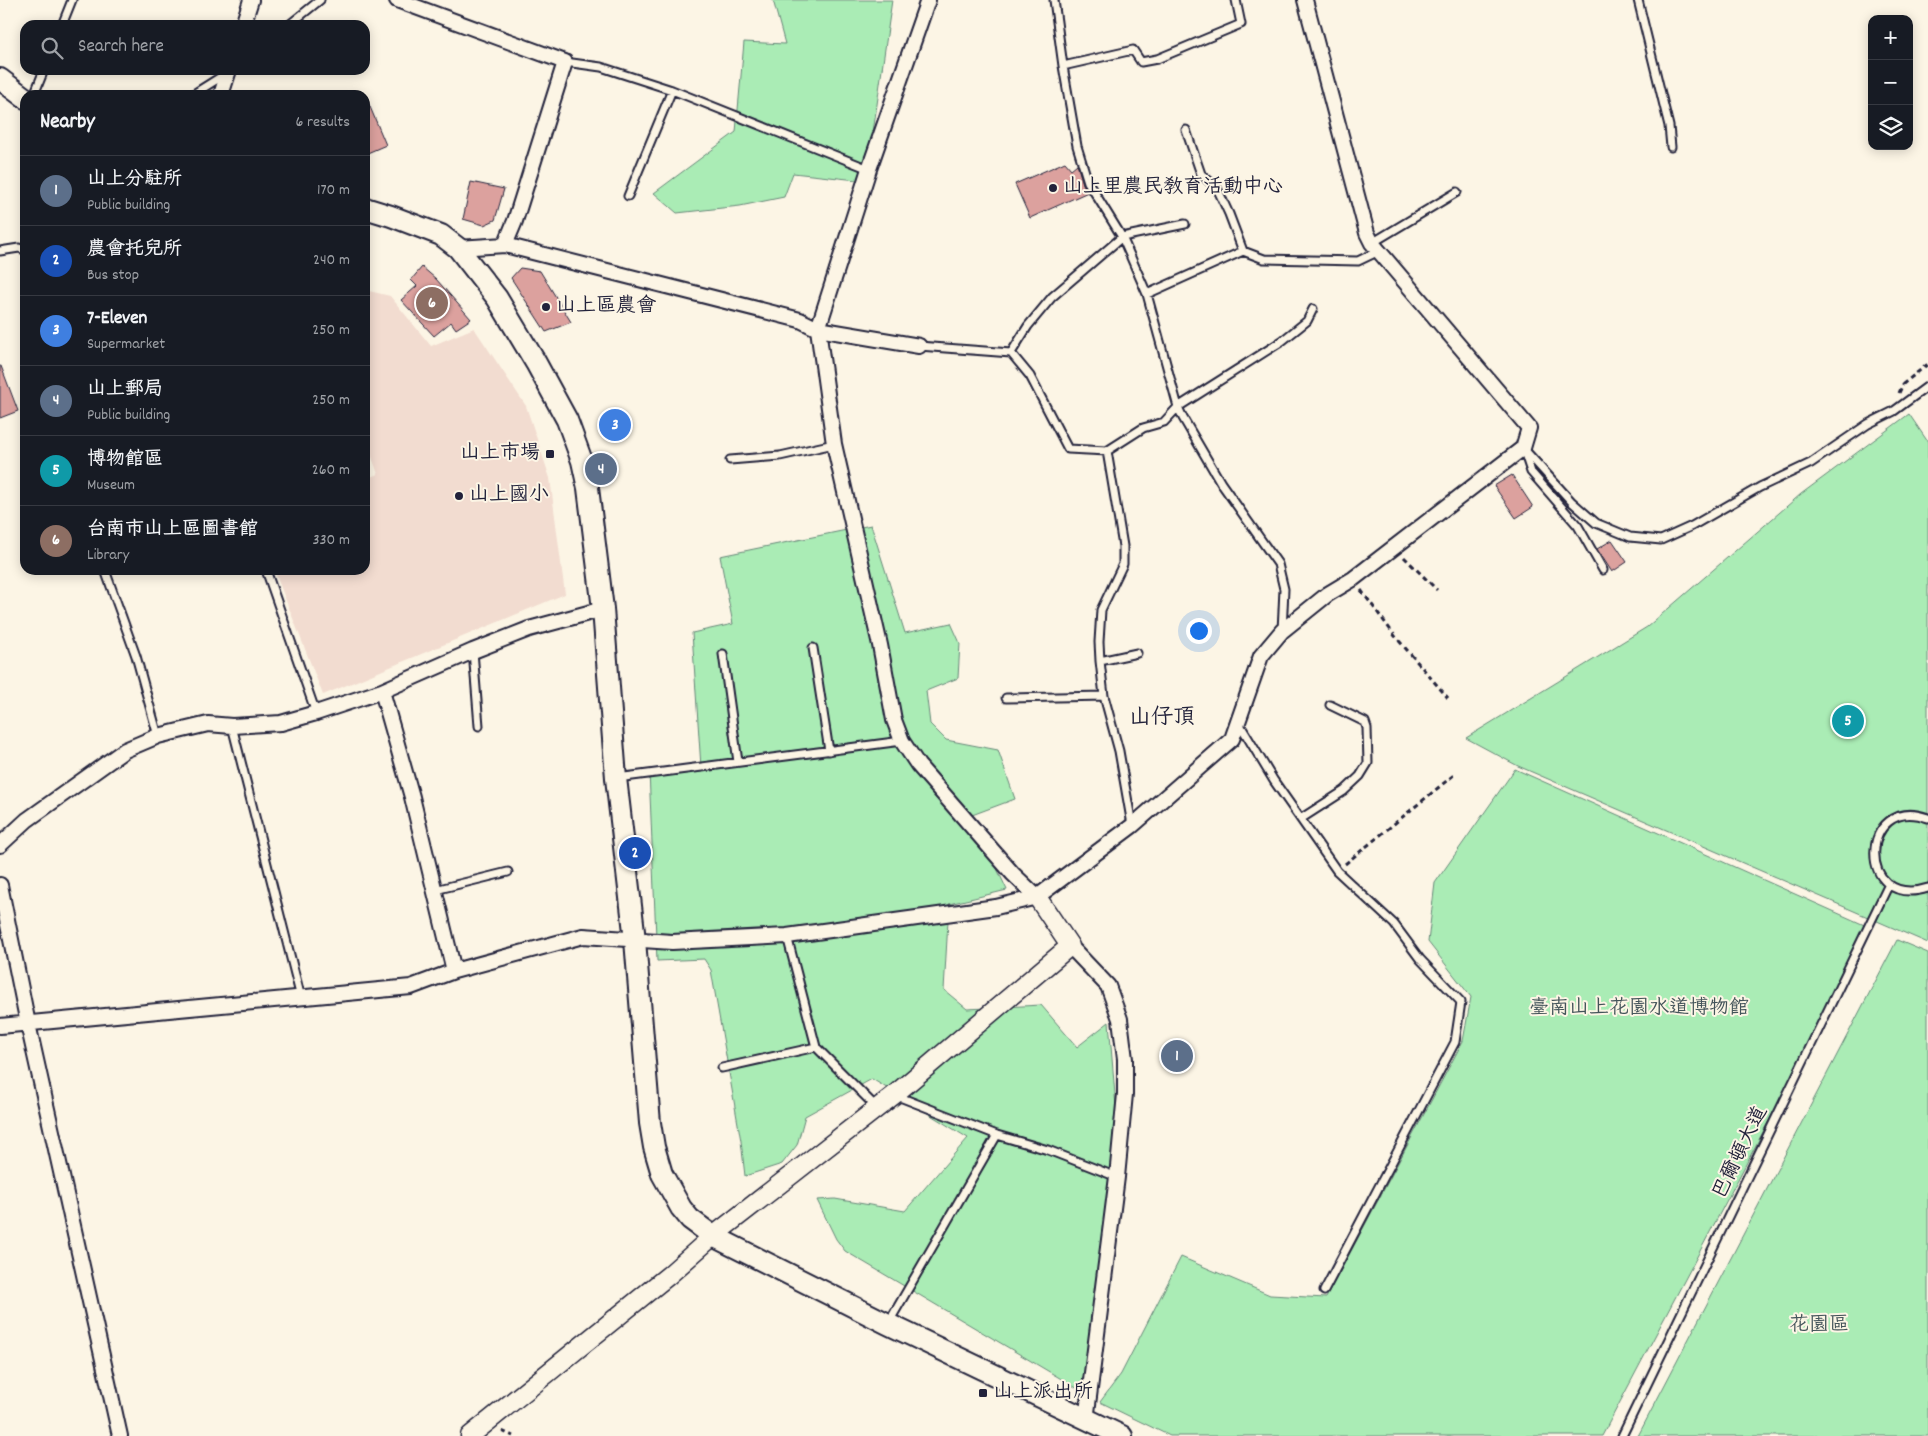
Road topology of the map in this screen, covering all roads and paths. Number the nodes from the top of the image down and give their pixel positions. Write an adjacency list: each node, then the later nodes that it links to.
1 (72, 0): 10 (lane)
2 (250, 0): 11 (street)
3 (320, 0): 12 (lane)
4 (397, 0): 13 (street)
5 (928, 0): 26 (street)
6 (1054, 0): 14 (lane)
7 (1236, 0): 14 (lane)
8 (1305, 0): 33 (street)
9 (1638, 0): 25 (lane)
10 (64, 20)
11 (244, 20)
12 (295, 20)
13 (565, 62): 22 (lane); 32 (street)
14 (1063, 66): 31 (lane)
15 (42, 75): 19 (lane)
16 (224, 75): 20 (lane)
17 (228, 75): 21 (street)
18 (0, 79): 23 (main road)
19 (36, 90)
20 (200, 90)
21 (223, 90)
22 (672, 90): 26 (lane); 28 (lane)
23 (20, 94)
24 (1186, 130): 37 (lane)
25 (1671, 147)
26 (869, 169): 40 (street)
27 (1457, 192): 33 (lane)
28 (628, 196)
29 (370, 210): 35 (main road)
30 (1185, 224): 31 (lane)
31 (1122, 238): 38 (lane); 42 (lane)
32 (505, 245): 35 (street); 40 (street)
33 (1376, 247): 37 (lane); 46 (street)
34 (20, 248): 36 (lane)
35 (458, 248): 55 (main road)
36 (0, 251)
37 (1242, 251): 38 (lane)
38 (1147, 294): 44 (lane)
39 (1314, 309): 44 (lane)
40 (818, 330): 41 (street); 45 (street)
41 (919, 346): 42 (lane)
42 (1012, 353): 47 (lane)
43 (1928, 386): 46 (lane)
44 (1178, 407): 47 (lane); 56 (lane)
45 (834, 444): 48 (lane); 72 (street)
46 (1523, 448): 49 (street); 50 (lane)
47 (1107, 451): 61 (lane)
48 (730, 460)
49 (1394, 547): 53 (street); 54 (path)
50 (1603, 570)
51 (107, 575): 71 (lane)
52 (268, 575): 67 (lane)
53 (1353, 579): 56 (street); 65 (path)
54 (1437, 590)
55 (602, 608): 58 (street); 76 (main road)
56 (1282, 631): 68 (street)
57 (813, 648): 73 (lane)
58 (473, 651): 62 (street); 70 (lane)
59 (1137, 653): 61 (lane)
60 (723, 654): 74 (lane)
61 (1100, 661): 63 (lane)
62 (382, 691): 67 (street); 86 (street)
63 (1104, 696): 64 (lane); 79 (lane)
64 (1006, 698)
65 (1448, 698)
66 (1330, 705): 77 (lane)
67 (316, 713): 69 (street)
68 (1239, 723): 77 (lane); 79 (street)
69 (232, 726): 71 (street); 92 (lane)
70 (479, 726)
71 (158, 736): 80 (street)
72 (902, 741): 73 (lane); 87 (street)
73 (829, 751): 74 (lane)
74 (738, 762): 76 (lane)
75 (1455, 774): 81 (path)
76 (616, 778): 89 (main road)
77 (1302, 818): 81 (lane)
78 (1928, 818): 83 (lane)
79 (1132, 826): 87 (street)
80 (0, 845)
81 (1337, 870): 102 (lane)
82 (508, 872): 86 (lane)
83 (1889, 884): 85 (lane); 108 (lane, 巴爾頓大道)
84 (0, 885): 93 (street)
85 (1928, 888)
86 (435, 890): 91 (street)
87 (1037, 897): 88 (street); 90 (street)
88 (787, 936): 89 (street); 95 (lane)
89 (635, 940): 91 (street); 101 (main road)
90 (1070, 946): 97 (street); 100 (street)
91 (454, 971): 92 (street)
92 (301, 998): 93 (street)
93 (28, 1024): 94 (street); 106 (street)
94 (0, 1026)
95 (816, 1047): 96 (lane); 98 (lane)
96 (722, 1068)
97 (894, 1095): 98 (street); 99 (lane)
98 (877, 1108): 101 (street)
99 (997, 1135): 100 (lane); 103 (lane)
100 (1117, 1177): 104 (street)
101 (713, 1236): 103 (main road); 107 (street)
102 (1324, 1291)
103 (888, 1324): 104 (main road)
104 (1086, 1420): 105 (main road)
105 (1117, 1435)
106 (120, 1436)
107 (470, 1436)
108 (1622, 1436)

